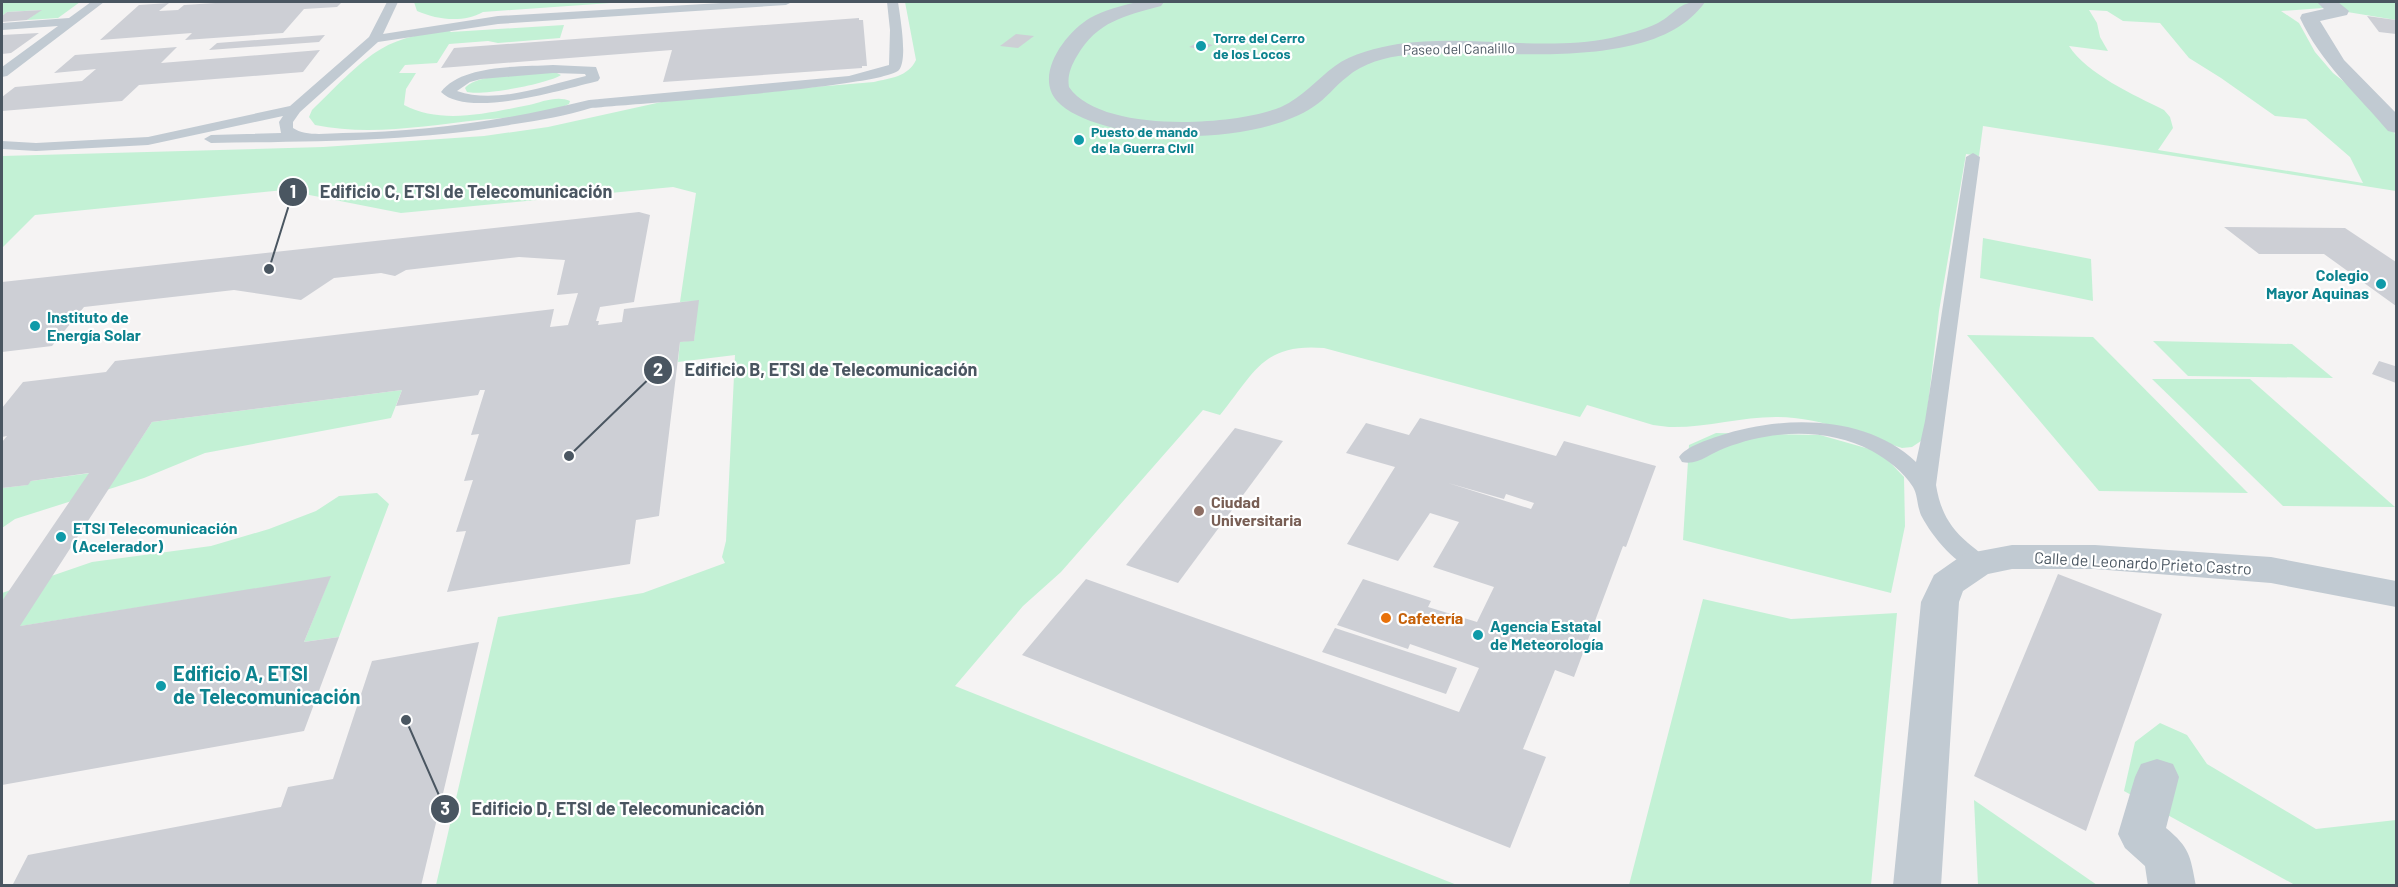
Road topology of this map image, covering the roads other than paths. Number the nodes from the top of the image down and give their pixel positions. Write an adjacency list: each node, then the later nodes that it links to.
1 (98, 2): 8 (lane)
2 (392, 2): 10 (lane)
3 (786, 2): 10 (lane)
4 (892, 2): 15 (lane)
5 (1155, 2): 6 (street, Paseo del Canalillo)
6 (1696, 2)
7 (2326, 2): 17 (street)
8 (73, 21): 9 (lane); 11 (lane)
9 (2, 26)
10 (374, 39): 16 (lane)
11 (18, 61): 12 (lane); 13 (lane)
12 (2, 62)
13 (2, 74)
14 (593, 78): 14 (lane); 15 (lane)
15 (589, 104): 18 (lane)
16 (295, 109): 18 (lane); 19 (lane)
17 (2397, 126)
18 (296, 137): 19 (lane)
19 (148, 141): 20 (lane)
20 (2, 145)
21 (1973, 156): 23 (lane)
22 (1690, 457): 23 (lane)
23 (1926, 489): 24 (lane)
24 (1977, 563): 25 (street, Calle de Leonardo Prieto Castro); 27 (street, Calle de Leonardo Prieto Castro)
25 (2397, 594)
26 (2157, 777): 28 (street)
27 (1917, 885)
28 (2172, 885)

